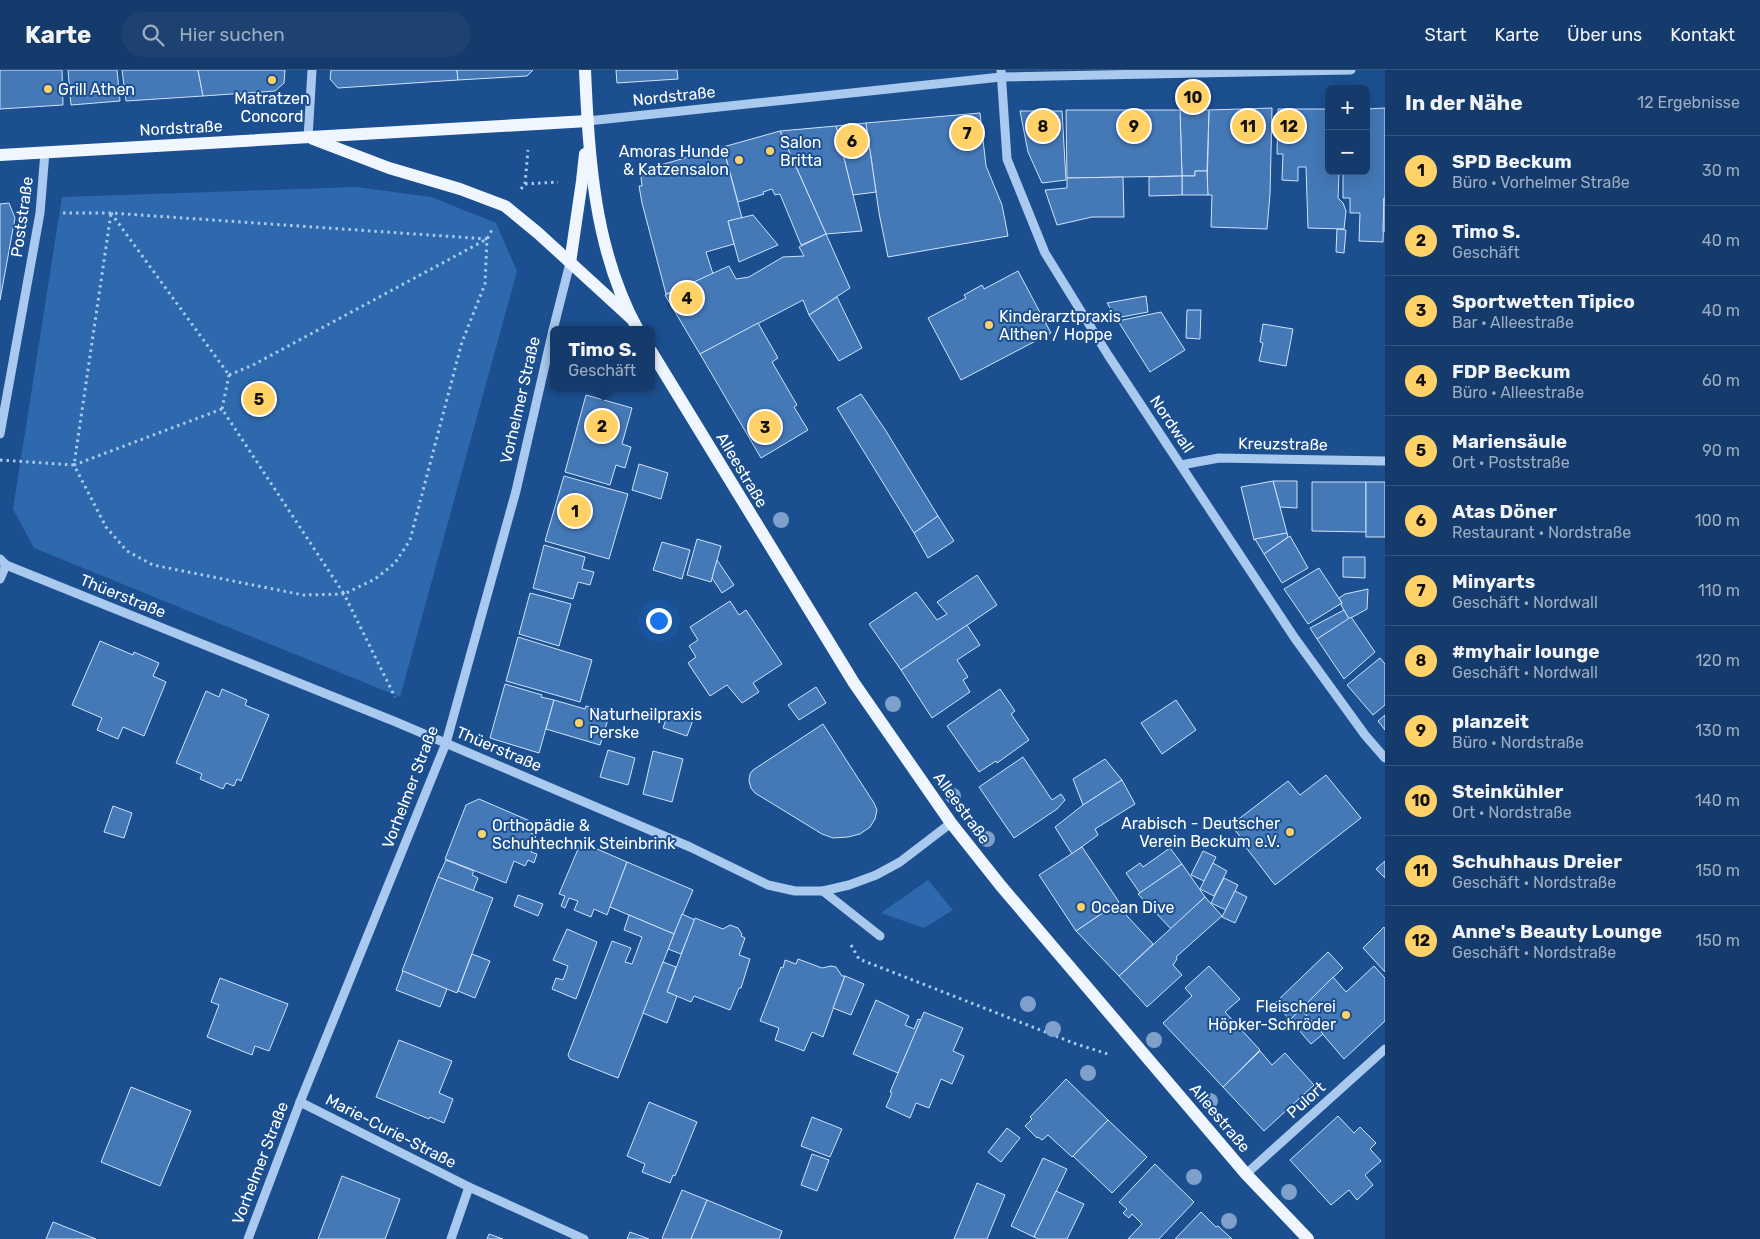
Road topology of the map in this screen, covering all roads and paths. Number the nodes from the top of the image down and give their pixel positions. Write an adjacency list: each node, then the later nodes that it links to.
1 (312, 70): 7 (street)
2 (585, 70): 5 (main road)
3 (1351, 70): 4 (street, Nordstraße)
4 (1001, 74): 5 (street, Nordstraße); 27 (street, Nordwall)
5 (588, 121): 6 (main road, Nordstraße); 10 (main road, Vorhelmer Straße); 17 (main road)
6 (530, 126): 7 (main road, Nordstraße); 11 (path)
7 (308, 138): 8 (main road, Nordstraße); 12 (main road)
8 (45, 152): 9 (main road, Nordstraße); 23 (street, Poststraße)
9 (0, 155)
10 (582, 181): 11 (path); 16 (main road, Vorhelmer Straße)
11 (525, 184): 12 (path)
12 (505, 206): 15 (path); 16 (main road)
13 (77, 212): 14 (path)
14 (110, 213): 15 (path); 21 (path); 26 (path)
15 (487, 239): 21 (path); 30 (path)
16 (570, 263): 17 (main road); 18 (street, Vorhelmer Straße)
17 (635, 324)
18 (554, 326)
19 (550, 343): 32 (street, Vorhelmer Straße)
20 (655, 358): 34 (main road, Alleestraße)
21 (228, 375): 22 (path)
22 (222, 409): 26 (path); 30 (path)
23 (0, 434)
24 (0, 460): 26 (path)
25 (1385, 461): 27 (street, Kreuzstraße)
26 (74, 465): 30 (path)
27 (1181, 465): 33 (street, Nordwall)
28 (3, 562): 29 (street); 31 (street, Thüerstraße)
29 (0, 579)
30 (344, 594): 31 (path)
31 (411, 728): 32 (street, Thüerstraße)
32 (446, 743): 35 (street, Thüerstraße); 40 (street, Vorhelmer Straße)
33 (1385, 758)
34 (951, 823): 35 (street, Thüerstraße); 41 (main road, Alleestraße)
35 (823, 891): 36 (street)
36 (880, 936)
37 (850, 942): 39 (path)
38 (1385, 1049): 41 (street, Pulort)
39 (1112, 1055)
40 (300, 1102): 42 (street, Marie-Curie-Straße); 43 (street, Vorhelmer Straße)
41 (1246, 1174): 46 (main road, Alleestraße)
42 (468, 1187): 44 (street, Marie-Curie-Straße); 45 (street, Marie-Curie-Straße)
43 (248, 1239)
44 (450, 1239)
45 (584, 1239)
46 (1308, 1239)

